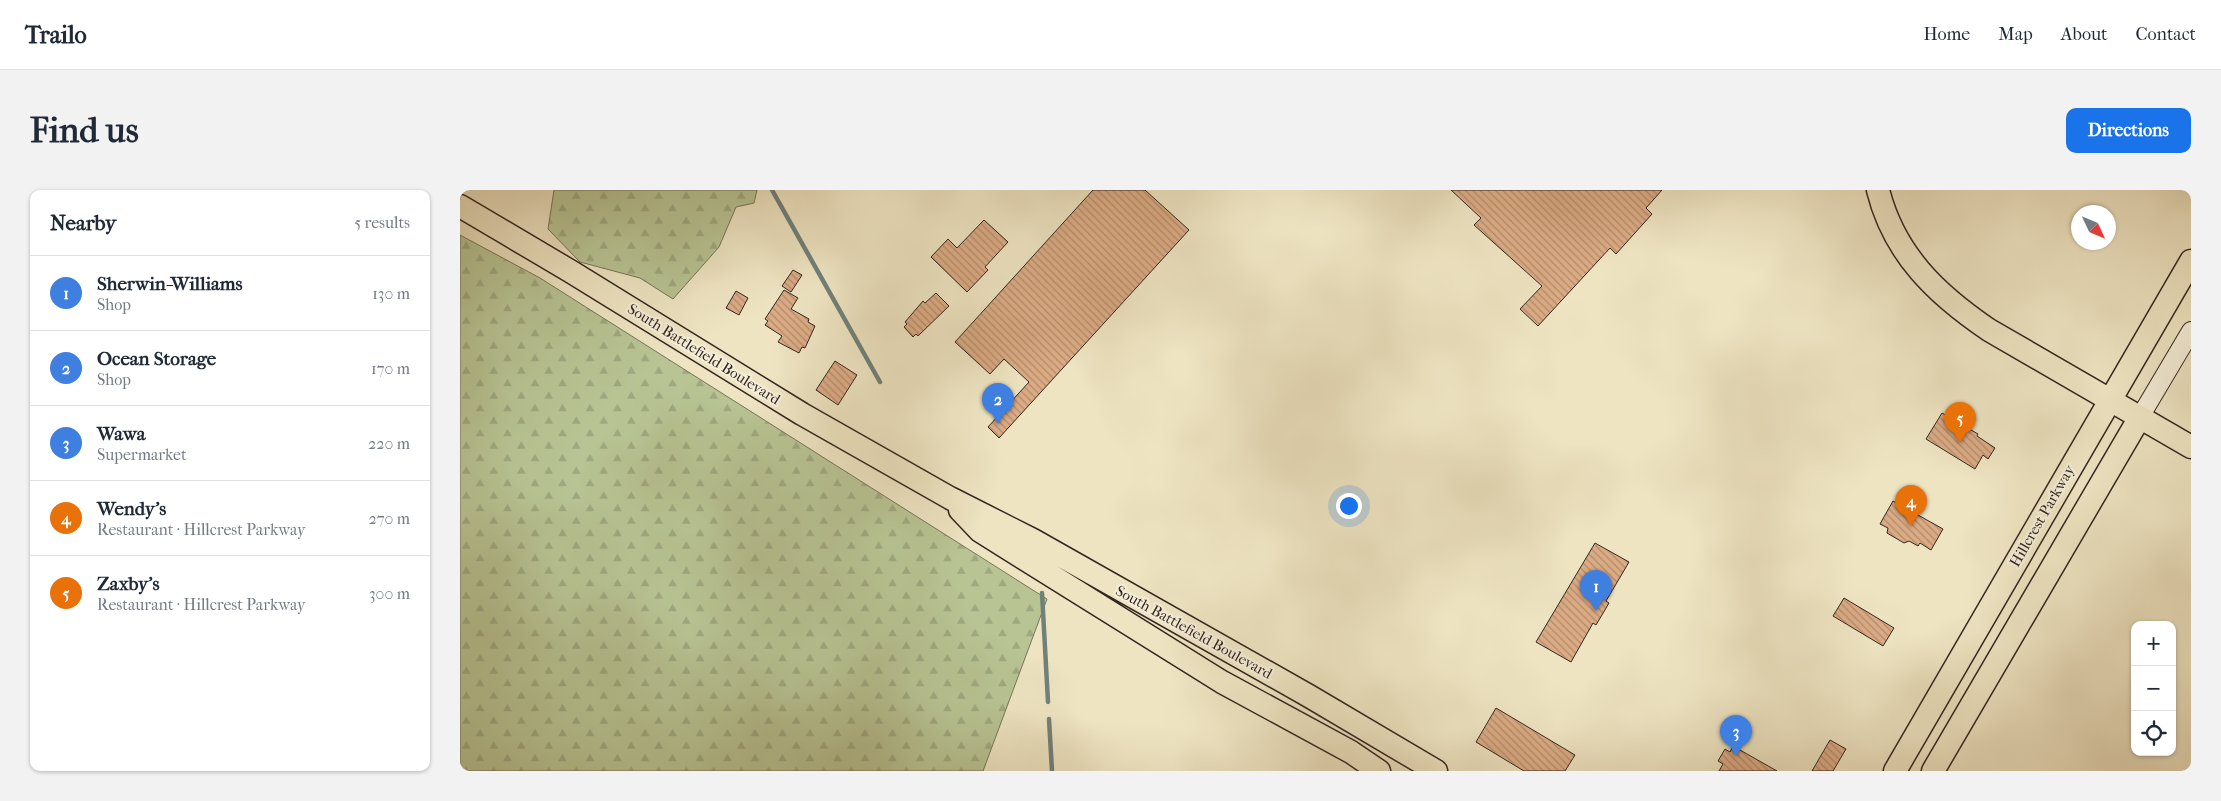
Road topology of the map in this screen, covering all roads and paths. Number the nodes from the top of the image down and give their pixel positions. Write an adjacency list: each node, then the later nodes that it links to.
1 (1878, 190): 5 (highway)
2 (460, 206): 8 (highway, South Battlefield Boulevard)
3 (2191, 261): 5 (highway, Hillcrest Parkway)
4 (2191, 331): 6 (main road)
5 (2110, 399): 6 (highway); 11 (highway, Hillcrest Parkway)
6 (2140, 417): 7 (highway); 12 (highway)
7 (2191, 447)
8 (950, 498): 9 (highway, South Battlefield Boulevard); 10 (highway, South Battlefield Boulevard)
9 (1380, 771)
10 (1436, 771)
11 (1895, 771)
12 (1933, 771)

